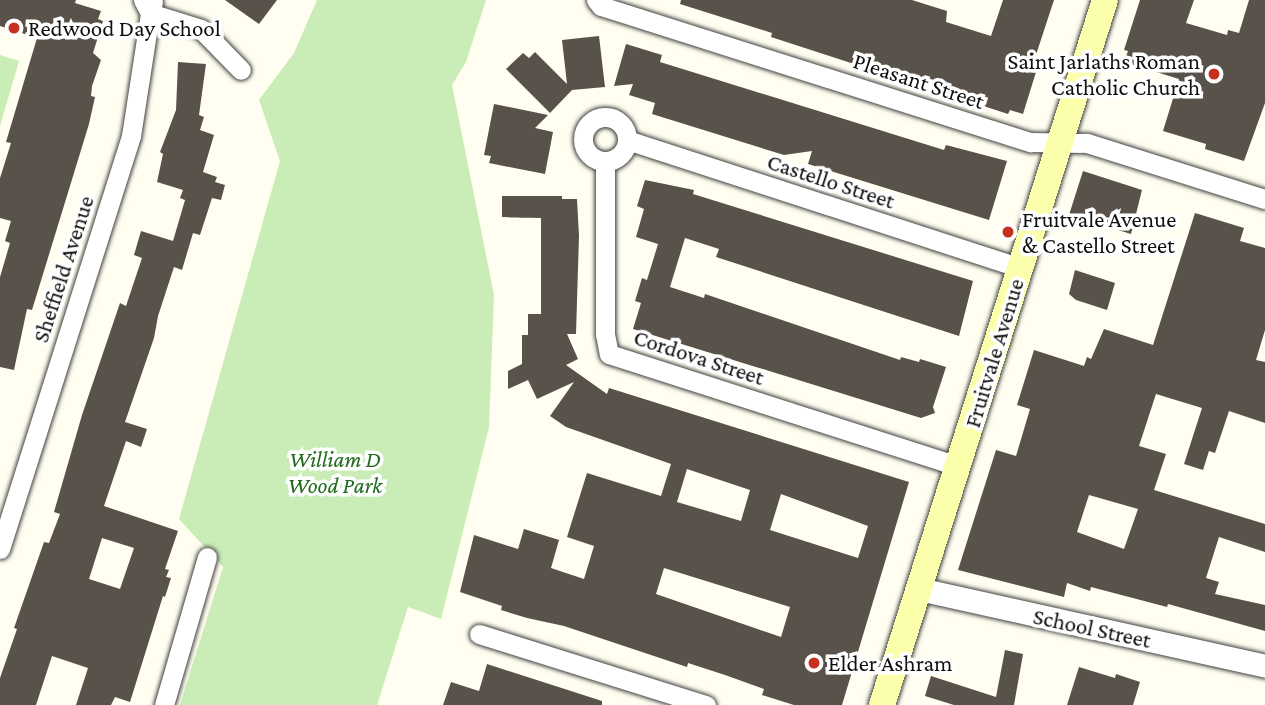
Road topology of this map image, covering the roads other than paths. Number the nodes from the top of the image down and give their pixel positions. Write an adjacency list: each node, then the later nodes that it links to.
1 (1105, 0): 6 (main road, Fruitvale Avenue)
2 (598, 3): 6 (street, Pleasant Street)
3 (149, 4): 4 (street); 11 (street, Sheffield Avenue)
4 (241, 70)
5 (627, 140): 7 (street); 7 (street); 9 (street, Castello Street)
6 (1060, 142): 8 (street, Pleasant Street); 9 (main road, Fruitvale Avenue)
7 (606, 161): 10 (street, Cordova Street)
8 (1265, 199)
9 (1020, 268): 10 (main road, Fruitvale Avenue)
10 (958, 466): 13 (main road, Fruitvale Avenue)
11 (0, 550)
12 (207, 557): 16 (street)
13 (919, 589): 15 (street, School Street); 18 (main road, Fruitvale Avenue)
14 (479, 634): 17 (street)
15 (1265, 666)
16 (164, 705)
17 (706, 705)
18 (882, 705)

